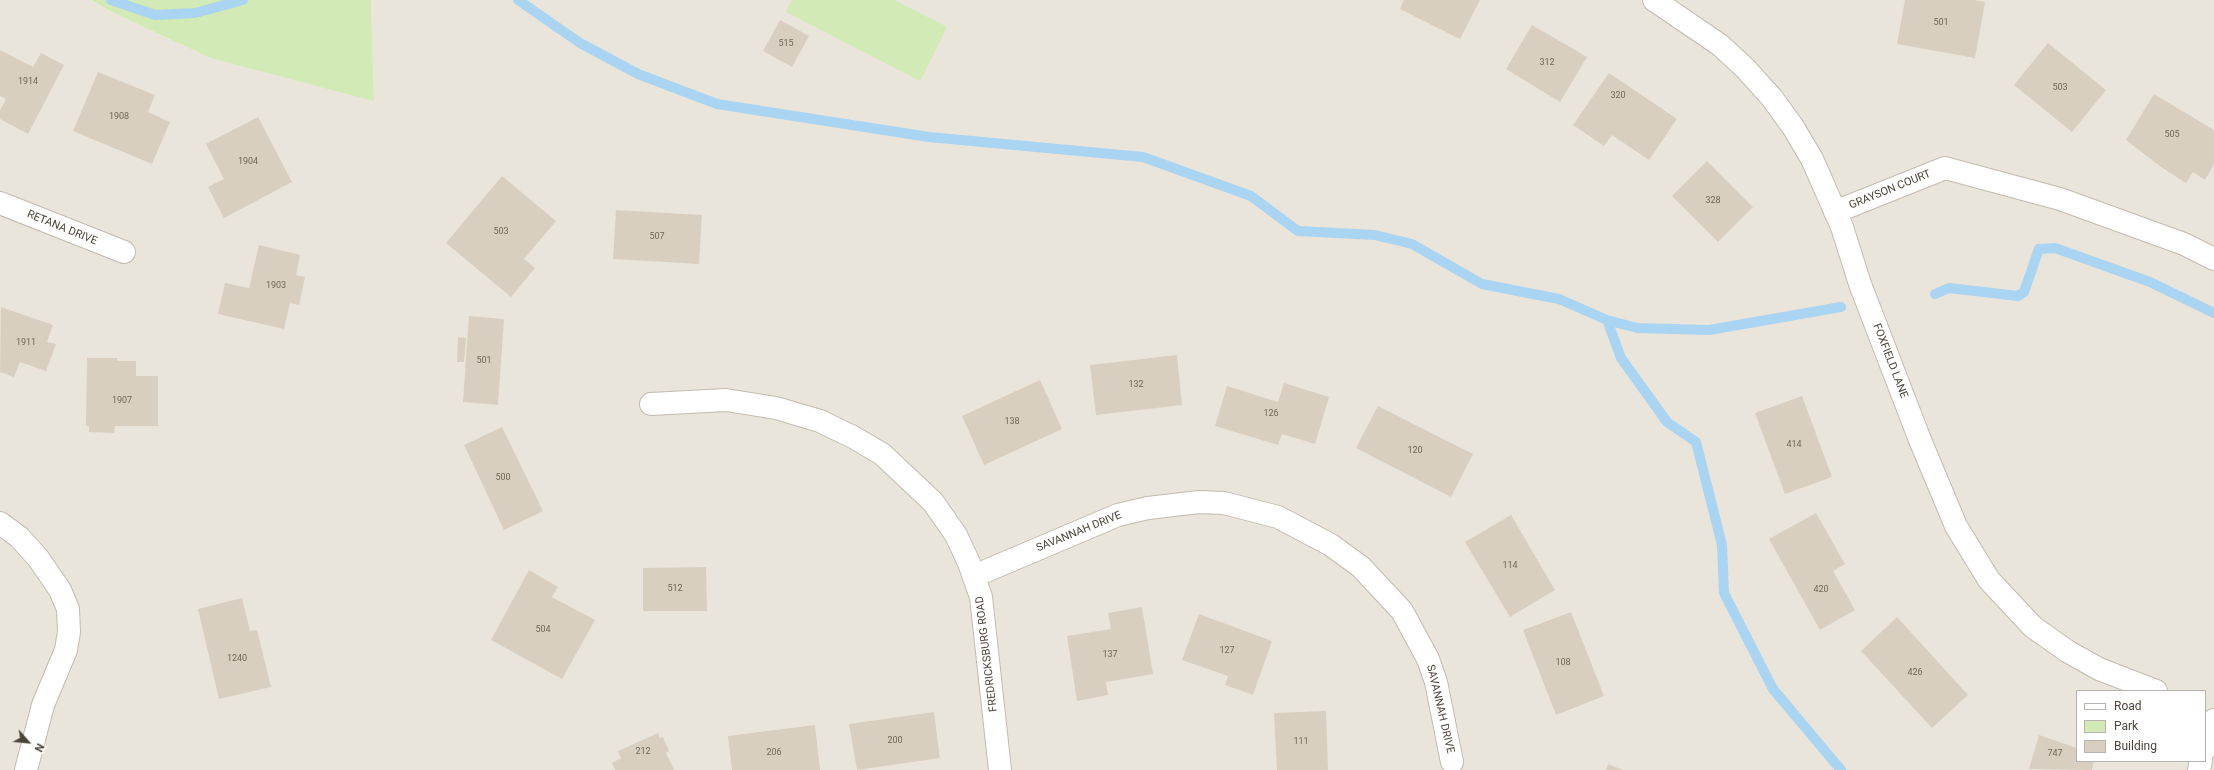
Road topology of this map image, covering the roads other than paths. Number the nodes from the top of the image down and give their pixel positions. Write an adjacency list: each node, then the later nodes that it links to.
1 (1654, 0): 3 (street, FOXFIELD LANE)
2 (0, 203): 4 (street, RETANA DRIVE)
3 (1834, 212): 5 (street, GRAYSON COURT); 9 (street, FOXFIELD LANE)
4 (124, 252)
5 (2214, 259)
6 (651, 404): 8 (street, FREDRICKSBURG ROAD)
7 (0, 523): 13 (street)
8 (974, 576): 12 (street, SAVANNAH DRIVE); 14 (street, FREDRICKSBURG ROAD)
9 (2154, 690)
10 (2214, 720): 11 (street)
11 (2206, 746)
12 (1452, 762)
13 (26, 770)
14 (1000, 770)

